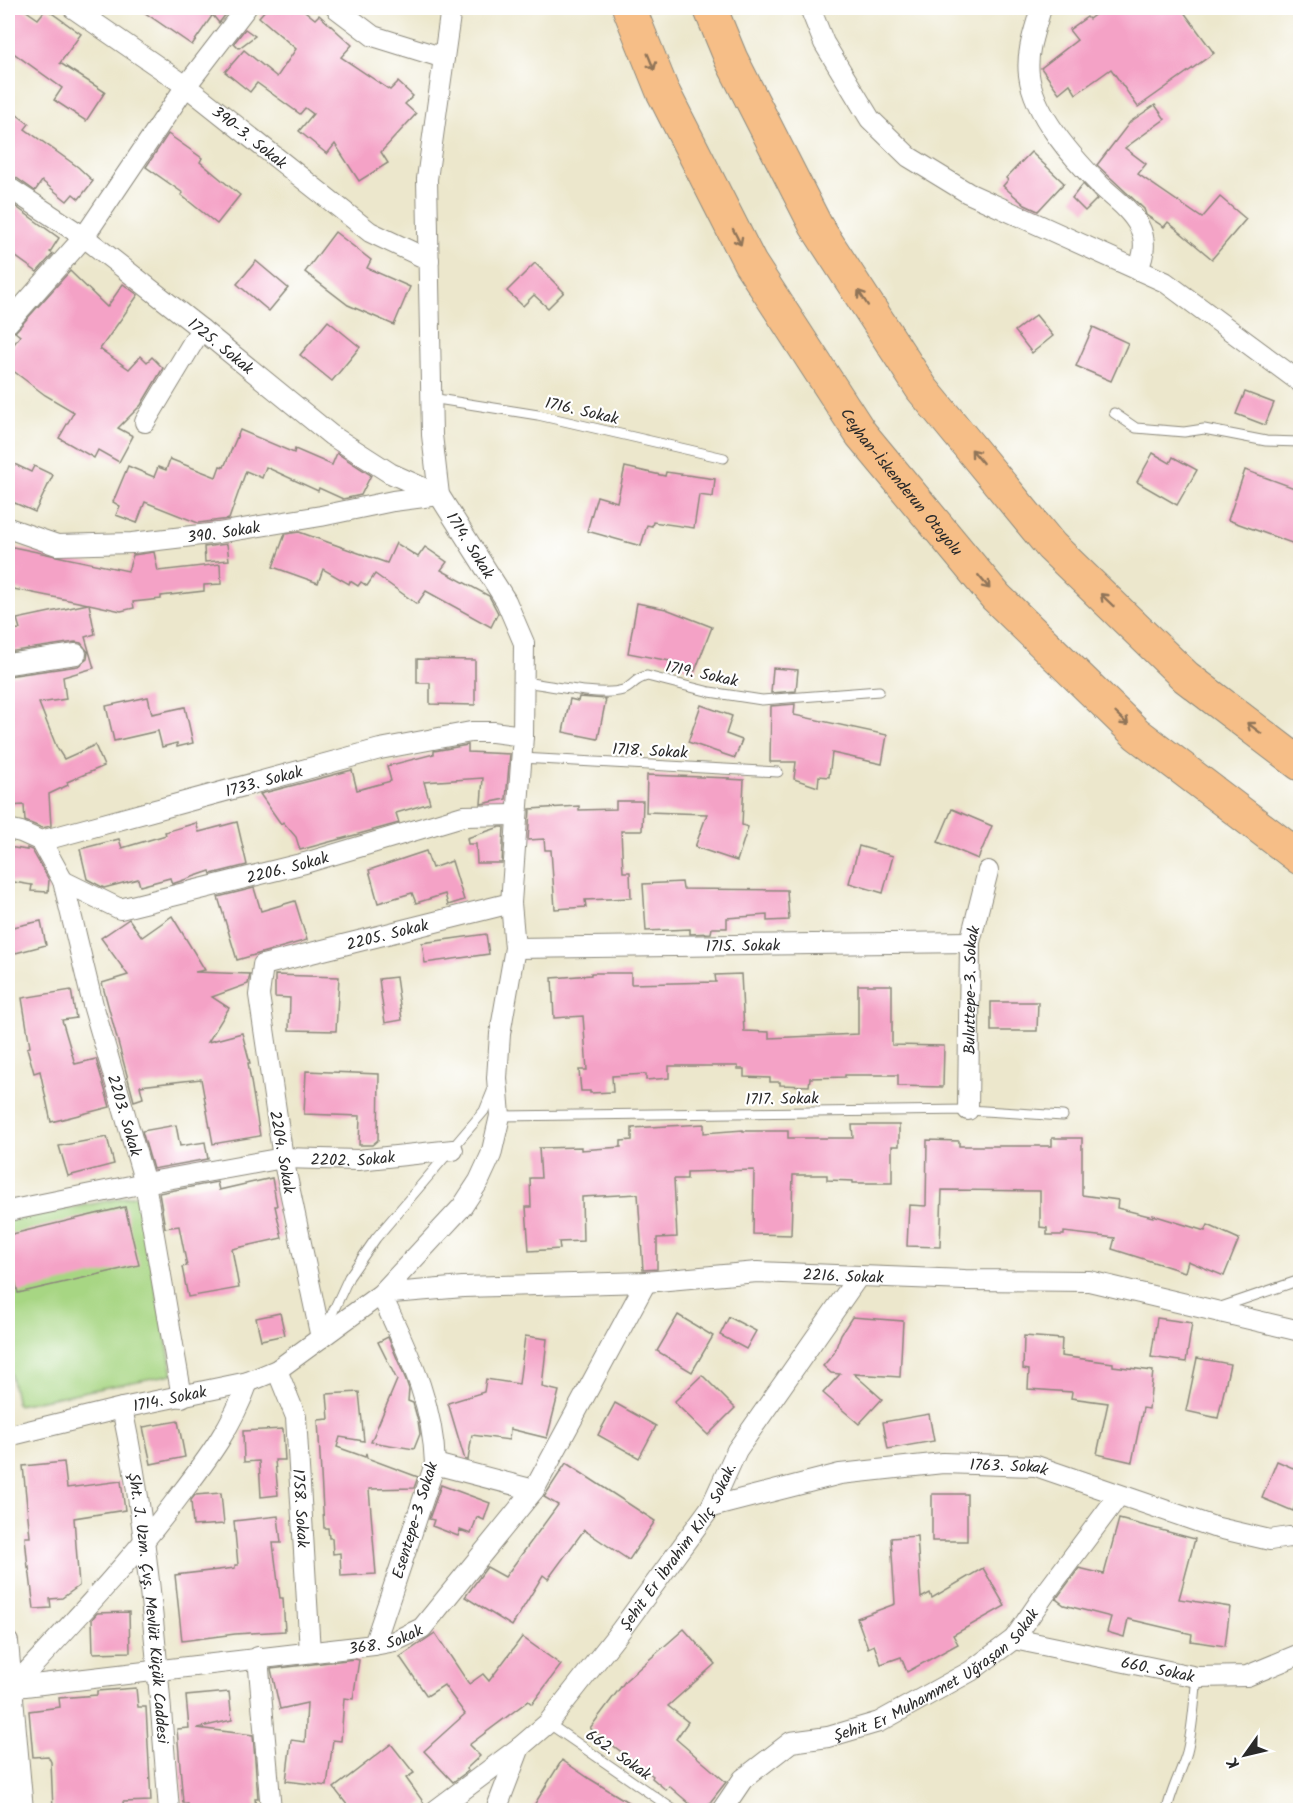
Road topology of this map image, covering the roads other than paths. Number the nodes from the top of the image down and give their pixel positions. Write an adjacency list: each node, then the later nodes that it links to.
1 (73, 8): 10 (street, 390-3. Sokak)
2 (246, 8): 10 (street)
3 (336, 8): 9 (street)
4 (451, 8): 9 (street, 1714. Sokak)
5 (629, 8): 36 (highway, Ceyhan-İskenderun Otoyolu, one-way to 36)
6 (710, 8): 31 (highway, one-way to 6)
7 (810, 8): 14 (street)
8 (1041, 8): 14 (street)
9 (444, 58): 13 (street, 1714. Sokak)
10 (186, 86): 12 (street); 13 (street, 390-3. Sokak)
11 (8, 187): 12 (street, 1725. Sokak)
12 (84, 237): 15 (street); 16 (street, 1725. Sokak)
13 (429, 260): 18 (street, 1714. Sokak)
14 (1138, 270): 17 (street)
15 (8, 323)
16 (201, 329): 20 (street); 23 (street, 1725. Sokak)
17 (1300, 382)
18 (431, 398): 22 (lane, 1716. Sokak); 23 (street, 1714. Sokak)
19 (1114, 413): 21 (lane)
20 (145, 422)
21 (1300, 442)
22 (724, 458)
23 (439, 495): 24 (street, 390. Sokak); 27 (street, 1714. Sokak)
24 (8, 528)
25 (76, 654): 26 (street)
26 (8, 664)
27 (524, 682): 28 (lane, 1719. Sokak); 29 (street, 1714. Sokak)
28 (879, 692)
29 (523, 736): 30 (street, 1714. Sokak); 35 (street, 1733. Sokak)
30 (521, 758): 32 (lane, 1718. Sokak); 33 (street, 1714. Sokak)
31 (1300, 764)
32 (778, 772)
33 (517, 815): 38 (street, 2206. Sokak); 39 (street, 1714. Sokak)
34 (8, 828): 35 (street)
35 (41, 841): 38 (street, 2203. Sokak)
36 (1300, 858)
37 (988, 871): 40 (street, Buluttepe-3. Sokak)
38 (63, 881): 49 (street, 2203. Sokak)
39 (511, 903): 41 (street, 1714. Sokak); 42 (street, 2205. Sokak)
40 (970, 942): 41 (street, 1715. Sokak); 44 (street, Buluttepe-3. Sokak)
41 (515, 948): 43 (street, 1714. Sokak)
42 (263, 965): 48 (street, 2204. Sokak)
43 (497, 1078): 45 (street, 1714. Sokak); 47 (lane, 1714. Sokak)
44 (968, 1110): 45 (lane, 1717. Sokak); 46 (lane, 1717. Sokak)
45 (500, 1116): 54 (street, 1714. Sokak)
46 (1063, 1116)
47 (453, 1150): 48 (street, 2202. Sokak); 57 (lane, 1714. Sokak)
48 (283, 1158): 49 (street, 2202. Sokak); 57 (street, 2204. Sokak)
49 (144, 1183): 50 (street, 2202. Sokak); 60 (street, 2203. Sokak)
50 (8, 1211)
51 (858, 1277): 53 (street, 2216. Sokak); 55 (street, 2216. Sokak); 66 (street, Şehit Er İbrahim Kılıç Sokak.)
52 (1300, 1280): 55 (lane)
53 (646, 1282): 54 (street, 2216. Sokak); 64 (street, 368. Sokak)
54 (381, 1294): 57 (street, 1714. Sokak); 63 (street, Esentepe-3 Sokak)
55 (1212, 1310): 56 (street, 2216. Sokak)
56 (1300, 1331)
57 (321, 1338): 58 (street, 1714. Sokak)
58 (277, 1370): 59 (street, 1714. Sokak); 72 (street, 1758. Sokak)
59 (248, 1382): 60 (street, 1714. Sokak); 68 (street)
60 (182, 1397): 61 (street, 1714. Sokak)
61 (122, 1408): 62 (street, 1714. Sokak); 68 (street, Şht. J. Uzm. Çvş. Mevlüt Küçük Caddesi)
62 (8, 1436)
63 (435, 1464): 64 (street); 71 (street, Esentepe-3 Sokak)
64 (534, 1490): 71 (street, 368. Sokak)
65 (1119, 1495): 66 (street, 1763. Sokak); 67 (street, 1763. Sokak); 69 (street, Şehit Er Muhammet Uğraşan Sokak)
66 (711, 1507): 78 (street, Şehit Er İbrahim Kılıç Sokak.)
67 (1300, 1538)
68 (145, 1542): 75 (street, Şht. J. Uzm. Çvş. Mevlüt Küçük Caddesi); 77 (street)
69 (1014, 1639): 76 (street, 660. Sokak); 86 (street, Şehit Er Muhammet Uğraşan Sokak)
70 (8, 1642): 77 (street)
71 (374, 1644): 72 (street, 368. Sokak)
72 (310, 1652): 74 (street, 368. Sokak)
73 (1300, 1654): 76 (street, 660. Sokak)
74 (258, 1658): 75 (street, 368. Sokak); 82 (street)
75 (157, 1671): 77 (street, 368. Sokak); 81 (street, Şht. J. Uzm. Çvş. Mevlüt Küçük Caddesi)
76 (1197, 1677): 87 (lane)
77 (10, 1688): 80 (street)
78 (548, 1723): 79 (street, Şehit Er İbrahim Kılıç Sokak.); 85 (lane, 662. Sokak)
79 (520, 1746): 83 (street, Şehit Er İbrahim Kılıç Sokak.); 84 (street)
80 (23, 1810)
81 (169, 1810)
82 (271, 1810)
83 (436, 1810)
84 (496, 1810)
85 (674, 1810)
86 (722, 1810)
87 (1167, 1810)

